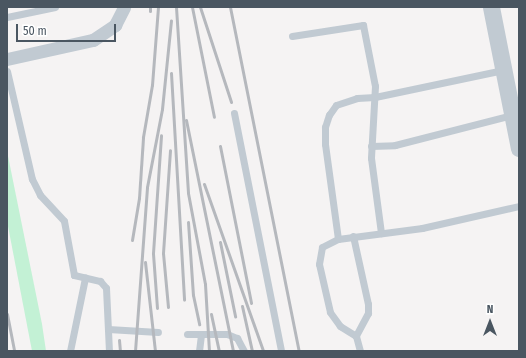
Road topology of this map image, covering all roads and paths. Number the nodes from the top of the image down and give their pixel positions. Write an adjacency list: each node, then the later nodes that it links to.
1 (55, 7): 4 (lane)
2 (124, 7): 6 (street)
3 (490, 7): 7 (street)
4 (7, 18)
5 (292, 36): 9 (lane)
6 (7, 59)
7 (503, 70): 9 (lane); 11 (street)
8 (7, 71): 18 (lane)
9 (375, 97): 13 (lane); 17 (lane)
10 (234, 113): 28 (lane)
11 (512, 115): 12 (street); 13 (lane)
12 (519, 144)
13 (371, 146): 15 (lane)
14 (519, 206): 15 (lane)
15 (381, 234): 16 (lane)
16 (353, 236): 17 (lane); 23 (lane)
17 (338, 239): 23 (lane)
18 (85, 278): 19 (lane); 24 (lane)
19 (108, 329): 20 (lane); 25 (lane)
20 (158, 332)
21 (187, 334): 22 (lane)
22 (201, 335): 26 (lane); 27 (lane)
23 (356, 336): 29 (lane)
24 (70, 351)
25 (109, 351)
26 (199, 351)
27 (244, 351)
28 (282, 351)
29 (360, 351)

